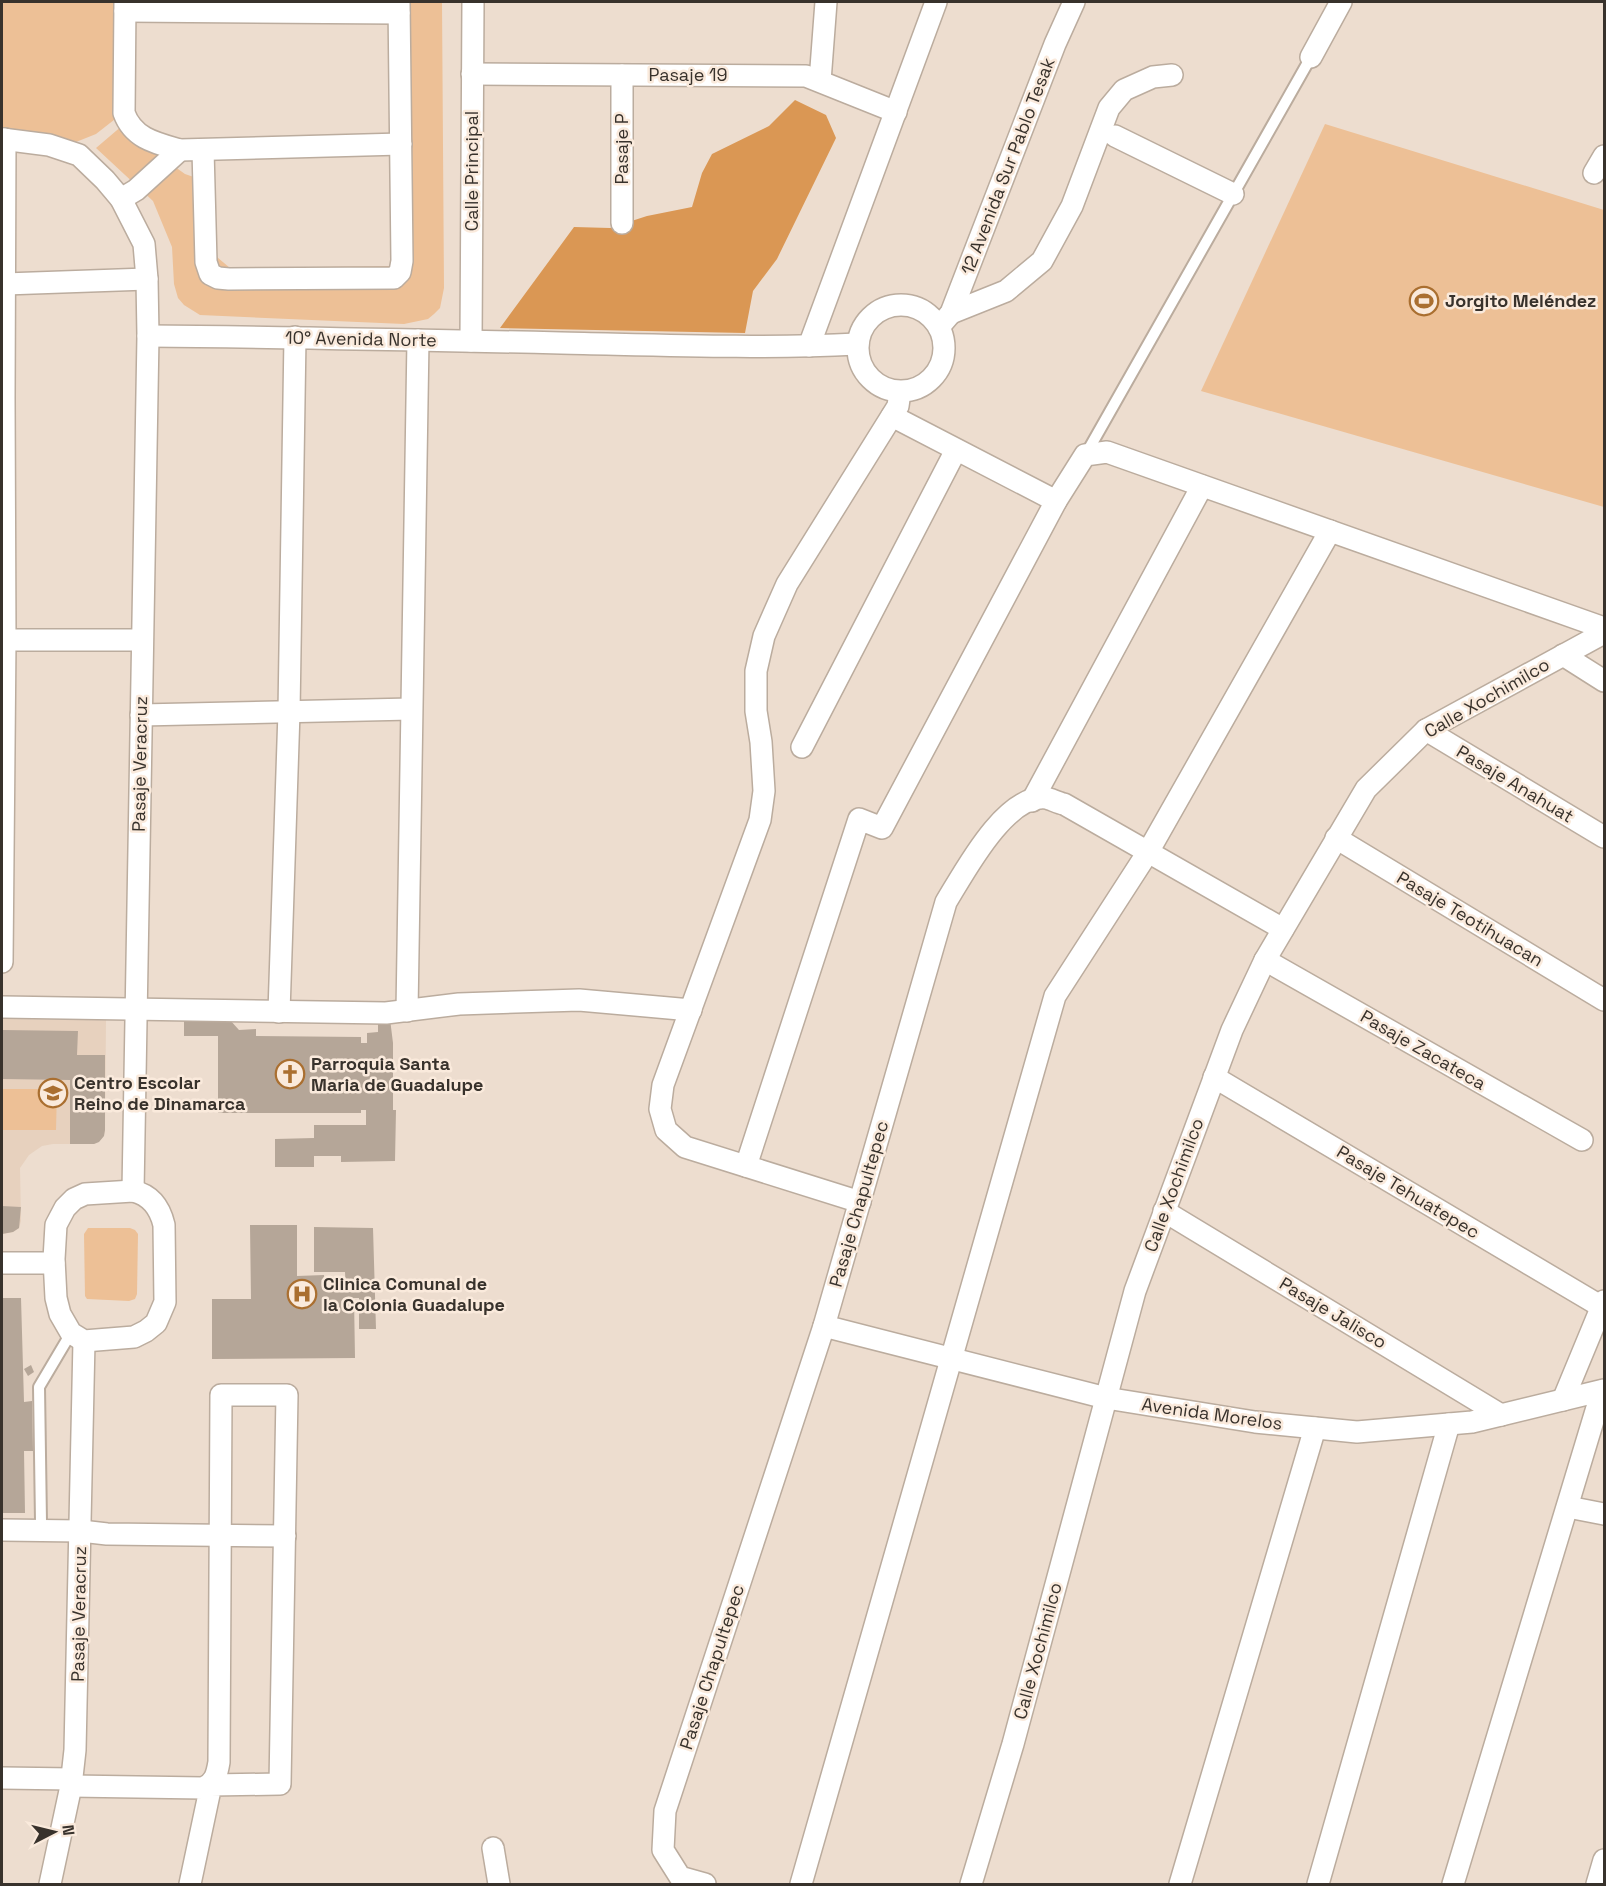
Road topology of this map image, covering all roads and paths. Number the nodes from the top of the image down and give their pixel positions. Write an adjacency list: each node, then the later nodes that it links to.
1 (473, 2): 9 (street, Calle Principal)
2 (826, 2): 12 (street)
3 (936, 2): 13 (street)
4 (1074, 2): 24 (street, 12 Avenida Sur Pablo Tesak)
5 (1341, 2): 8 (street)
6 (124, 6): 7 (street); 17 (street)
7 (399, 7): 16 (street)
8 (1311, 57): 19 (lane)
9 (472, 74): 10 (street, Pasaje 19); 28 (street, Calle Principal)
10 (622, 75): 12 (street, Pasaje 19); 21 (street, Pasaje P)
11 (1172, 75): 24 (street)
12 (820, 81): 13 (street, Pasaje 19)
13 (896, 112): 30 (street)
14 (1115, 136): 19 (street)
15 (3, 139): 20 (street); 22 (street)
16 (401, 144): 18 (street); 18 (street)
17 (180, 150): 18 (street); 20 (street)
18 (204, 150)
19 (1233, 194): 35 (lane)
20 (121, 199): 23 (street)
21 (622, 224)
22 (4, 271): 23 (street); 32 (street)
23 (147, 279): 25 (street)
24 (945, 320): 29 (street); 31 (street)
25 (148, 336): 26 (street, 10° Avenida Norte); 42 (street, Pasaje Veracruz)
26 (295, 337): 27 (street, 10° Avenida Norte); 46 (street)
27 (418, 340): 28 (street, 10° Avenida Norte); 45 (street)
28 (471, 341): 30 (street, 10° Avenida Norte)
29 (857, 344): 30 (street, 10° Avenida Norte); 31 (street)
30 (809, 346)
31 (900, 392): 33 (street)
32 (3, 398): 38 (street)
33 (892, 416): 34 (street); 62 (street)
34 (956, 450): 37 (street); 49 (street)
35 (1085, 455): 36 (street); 37 (street)
36 (1202, 486): 39 (street); 51 (street)
37 (1056, 501): 67 (street)
38 (3, 510): 41 (street)
39 (1330, 531): 40 (street); 54 (street)
40 (1605, 630): 43 (street, Calle Xochimilco)
41 (3, 640): 42 (street); 50 (street)
42 (142, 640): 47 (street, Pasaje Veracruz)
43 (1563, 655): 44 (street); 48 (street, Calle Xochimilco)
44 (1605, 681)
45 (411, 709): 46 (street); 64 (street)
46 (289, 712): 47 (street); 63 (street)
47 (141, 715): 61 (street, Pasaje Veracruz)
48 (1426, 730): 52 (street, Pasaje Anahuat); 53 (street, Calle Xochimilco)
49 (802, 747)
50 (3, 756): 55 (street)
51 (1032, 801): 54 (street); 69 (street, Pasaje Chapultepec)
52 (1605, 837)
53 (1336, 838): 56 (street, Calle Xochimilco); 59 (street, Pasaje Teotihuacan)
54 (1148, 852): 56 (street); 76 (street)
55 (2, 867): 58 (street)
56 (1283, 929): 57 (street, Calle Xochimilco)
57 (1265, 960): 65 (street, Calle Xochimilco); 66 (street, Pasaje Zacateca)
58 (2, 962)
59 (1605, 1000)
60 (2, 1007): 61 (street)
61 (136, 1010): 63 (street); 68 (street, Pasaje Veracruz)
62 (691, 1010): 64 (street); 67 (street)
63 (279, 1011): 64 (street)
64 (406, 1011)
65 (1214, 1077): 70 (street, Calle Xochimilco); 73 (street, Pasaje Tehuatepec)
66 (1582, 1140)
67 (746, 1166): 69 (street)
68 (133, 1191): 72 (street); 75 (street)
69 (860, 1202): 74 (street, Pasaje Chapultepec)
70 (1164, 1211): 78 (street, Calle Xochimilco); 80 (street, Pasaje Jalisco)
71 (2, 1263): 72 (street)
72 (54, 1263): 75 (street)
73 (1603, 1304): 79 (street)
74 (824, 1326): 76 (street, Avenida Morelos); 98 (street, Pasaje Chapultepec)
75 (78, 1337): 85 (lane); 87 (street, Pasaje Veracruz)
76 (951, 1358): 78 (street, Avenida Morelos); 99 (street)
77 (1603, 1390): 79 (street, Avenida Morelos); 83 (street)
78 (1106, 1398): 82 (street, Avenida Morelos); 100 (street, Calle Xochimilco)
79 (1563, 1400): 80 (street, Avenida Morelos)
80 (1501, 1415): 81 (street, Avenida Morelos)
81 (1449, 1424): 82 (street, Avenida Morelos); 102 (street)
82 (1315, 1428): 101 (street)
83 (1568, 1507): 84 (street); 103 (street)
84 (1605, 1514)
85 (41, 1522)
86 (2, 1530): 87 (street)
87 (81, 1531): 88 (street); 91 (street, Pasaje Veracruz)
88 (221, 1536): 89 (street); 89 (street); 92 (street)
89 (285, 1536): 92 (street)
90 (2, 1778): 91 (street)
91 (71, 1783): 92 (street); 95 (street, Pasaje Veracruz)
92 (211, 1785): 96 (street)
93 (494, 1848): 97 (street)
94 (1605, 1860): 104 (street)
95 (50, 1884)
96 (189, 1884)
97 (499, 1884)
98 (705, 1884)
99 (801, 1884)
100 (971, 1884)
101 (1180, 1884)
102 (1318, 1884)
103 (1453, 1884)
104 (1597, 1884)

